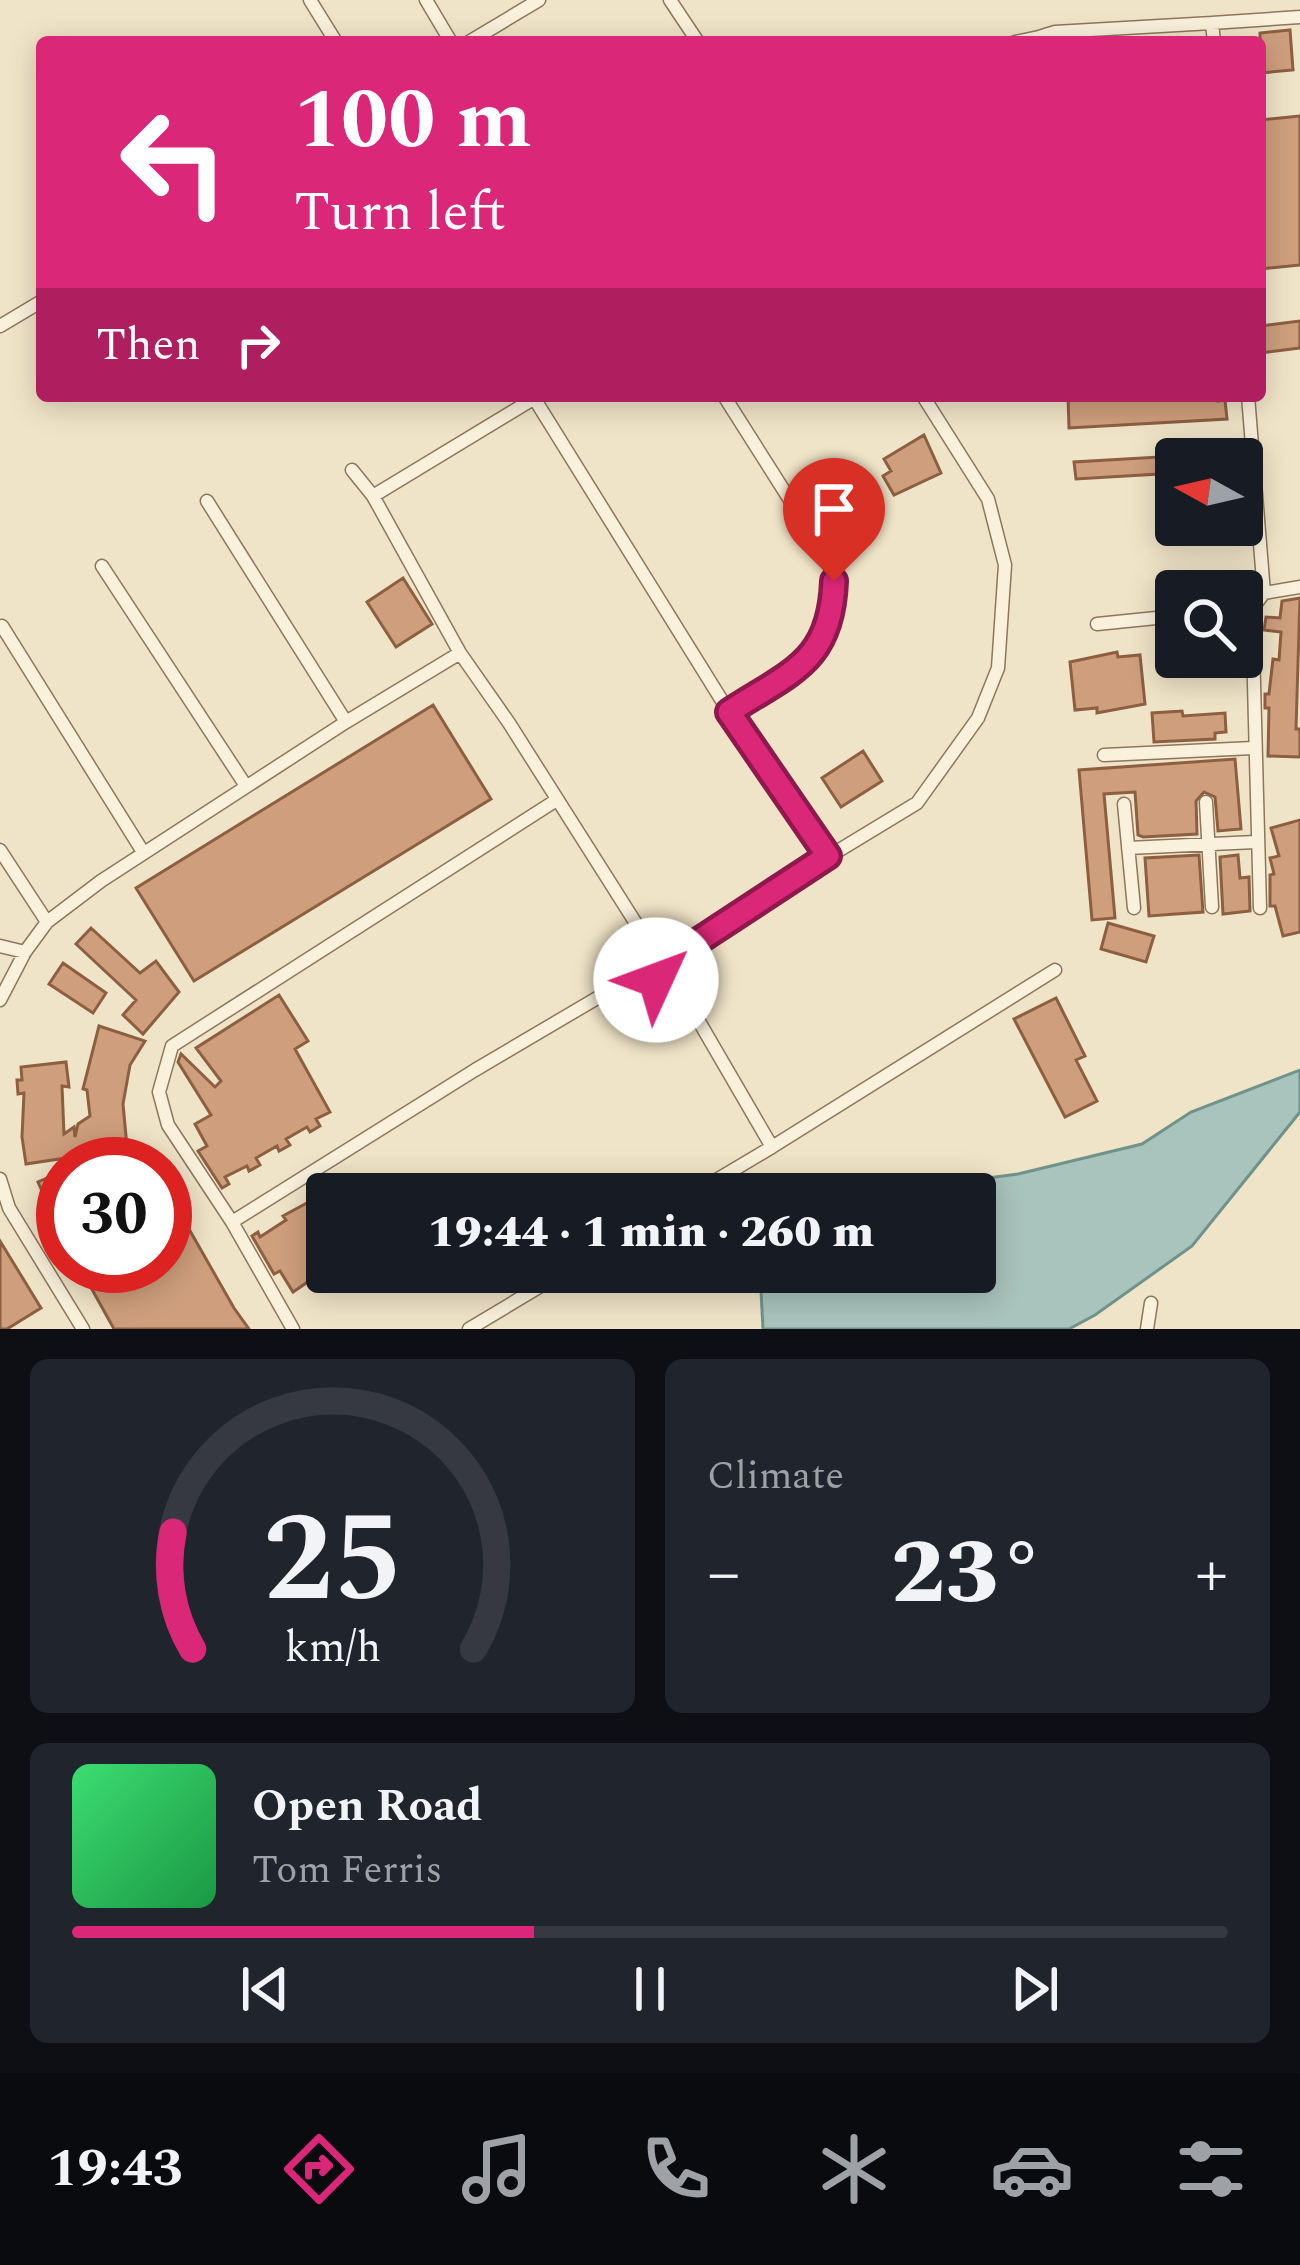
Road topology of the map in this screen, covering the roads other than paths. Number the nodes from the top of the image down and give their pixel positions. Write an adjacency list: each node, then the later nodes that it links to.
1 (310, 0): 7 (street)
2 (426, 0): 8 (street)
3 (539, 0): 9 (street)
4 (670, 0): 10 (street)
5 (1300, 17): 6 (street)
6 (1212, 23): 11 (street); 12 (street)
7 (332, 36)
8 (447, 36)
9 (479, 36)
10 (694, 36)
11 (1045, 36)
12 (1213, 36)
13 (36, 305): 14 (street)
14 (0, 326)
15 (528, 402): 21 (street)
16 (539, 402): 31 (street)
17 (728, 402): 31 (street)
18 (927, 402): 44 (street)
19 (1248, 402): 25 (street)
20 (352, 470): 21 (street)
21 (373, 496): 29 (street)
22 (207, 501): 32 (street)
23 (102, 566): 35 (street)
24 (1300, 587): 25 (street)
25 (1264, 593)
26 (1155, 618): 27 (street)
27 (1097, 624)
28 (2, 626): 43 (street)
29 (460, 653): 32 (street); 36 (street)
30 (1250, 678): 33 (street)
31 (729, 712): 44 (street)
32 (346, 722): 35 (street)
33 (1253, 748): 34 (street); 39 (street)
34 (1104, 755)
35 (246, 786): 43 (street)
36 (555, 801): 49 (street); 61 (street)
37 (1206, 802): 40 (street)
38 (1124, 804): 41 (street)
39 (1255, 842): 40 (street); 47 (street)
40 (1208, 843): 41 (street); 45 (street)
41 (1128, 848): 46 (street)
42 (0, 850): 48 (street)
43 (143, 852): 48 (street)
44 (828, 856): 52 (street)
45 (1211, 907)
46 (1134, 908)
47 (1260, 908)
48 (47, 922): 51 (street)
49 (649, 944): 52 (street); 54 (street)
50 (0, 946): 51 (street)
51 (25, 952): 56 (street)
52 (677, 955): 55 (street)
53 (1055, 970): 57 (street)
54 (644, 971): 55 (street); 61 (street)
55 (672, 975): 57 (street)
56 (0, 1000)
57 (772, 1147): 58 (street)
58 (728, 1173)
59 (0, 1179): 60 (street)
60 (4, 1210): 64 (street)
61 (232, 1222): 65 (street)
62 (529, 1293): 66 (street)
63 (1151, 1304): 67 (street)
64 (83, 1329)
65 (293, 1329)
66 (469, 1329)
67 (1147, 1329)

